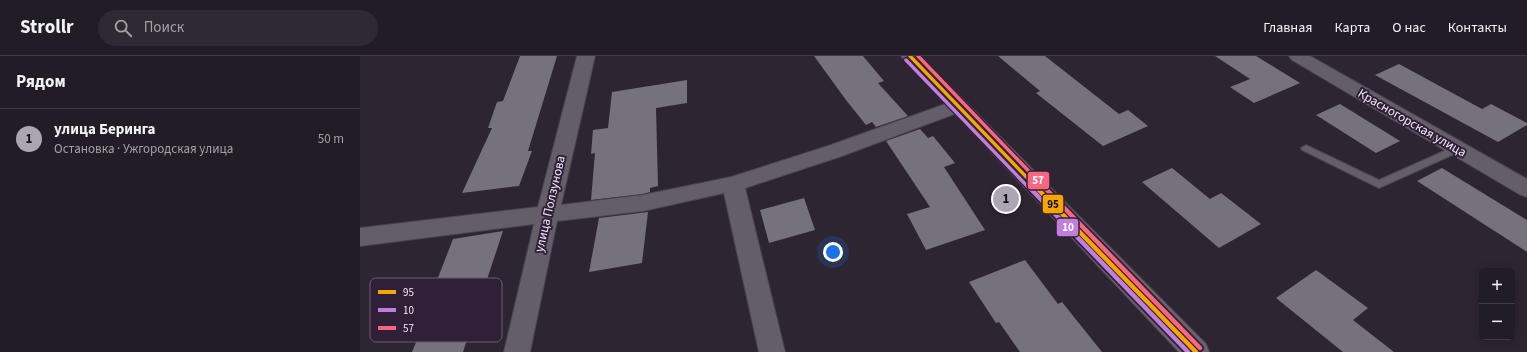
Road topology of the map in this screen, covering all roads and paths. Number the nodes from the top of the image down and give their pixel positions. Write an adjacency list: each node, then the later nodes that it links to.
1 (586, 56): 9 (street, улица Ползунова)
2 (910, 56): 4 (main road)
3 (1298, 56): 6 (street, Красногорская улица)
4 (958, 106): 7 (street); 13 (main road)
5 (1306, 148): 6 (lane)
6 (1457, 149): 8 (street, Красногорская улица)
7 (733, 184): 9 (street); 12 (street)
8 (1527, 190)
9 (547, 214): 10 (street); 11 (street, улица Ползунова)
10 (360, 237)
11 (517, 352)
12 (772, 352)
13 (1196, 352)

